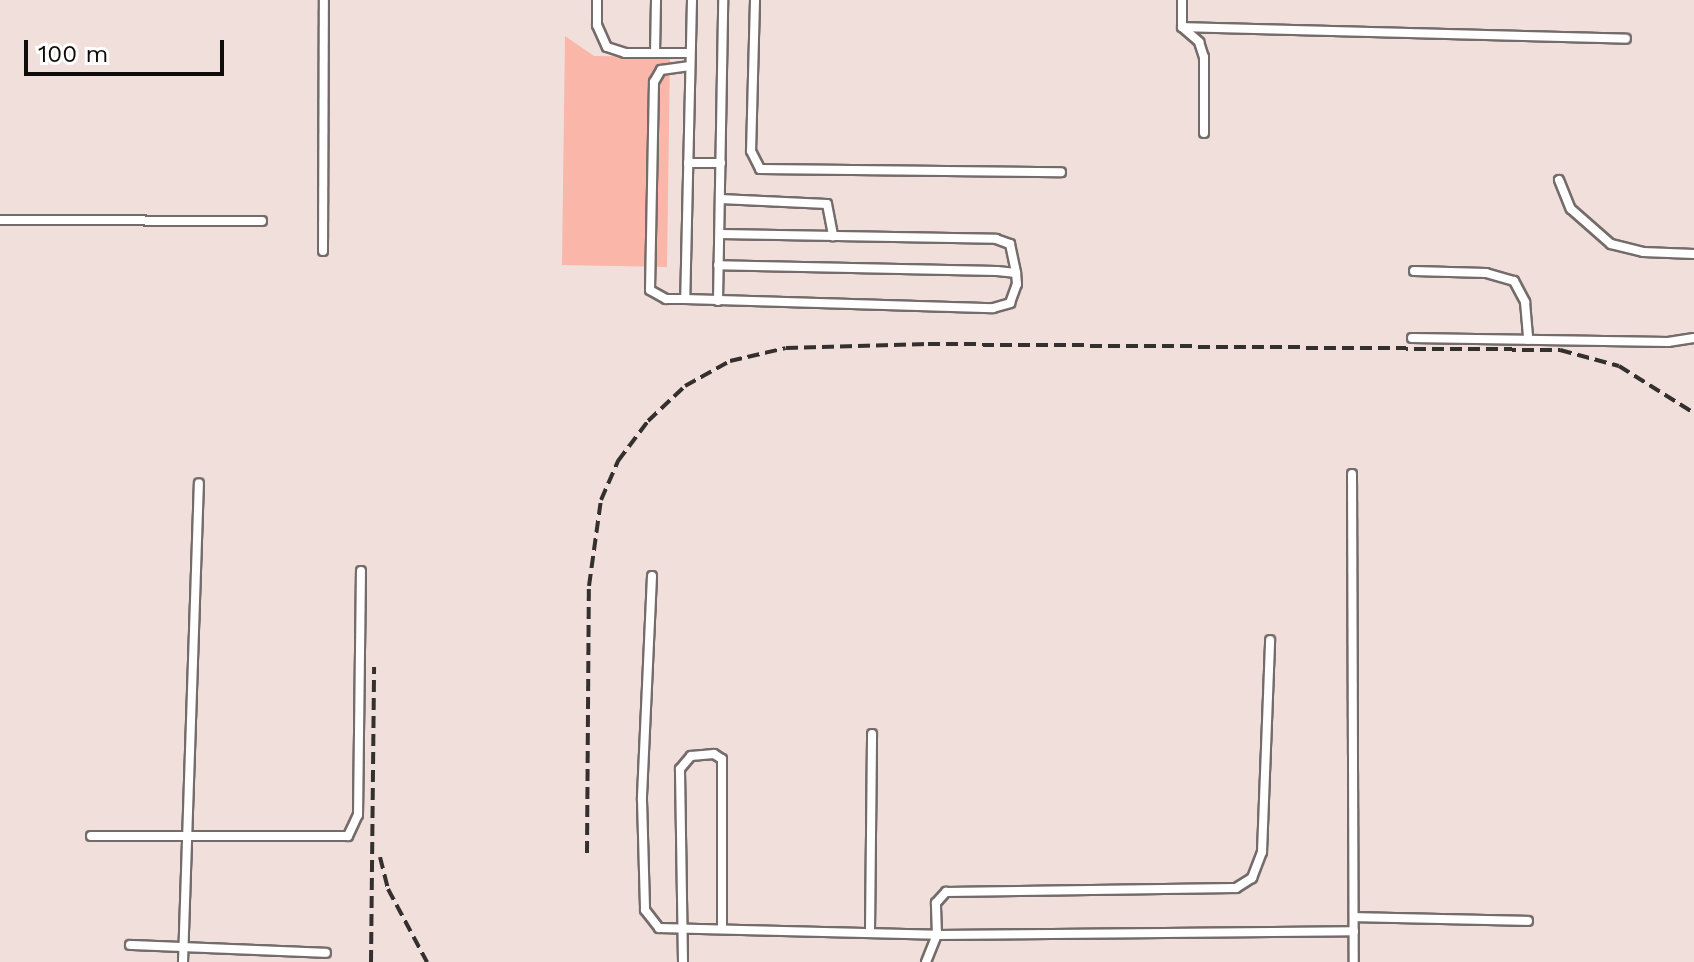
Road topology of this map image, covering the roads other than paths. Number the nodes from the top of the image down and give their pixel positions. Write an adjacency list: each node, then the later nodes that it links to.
1 (324, 0): 23 (lane)
2 (597, 0): 10 (lane)
3 (656, 0): 10 (lane)
4 (692, 0): 11 (lane)
5 (723, 0): 15 (lane)
6 (755, 0): 16 (lane)
7 (1182, 0): 8 (lane)
8 (1182, 27): 9 (lane); 13 (lane)
9 (1626, 39)
10 (655, 53): 11 (lane)
11 (690, 53): 12 (lane)
12 (690, 66): 14 (lane); 28 (lane)
13 (1204, 133)
14 (688, 163): 15 (lane); 28 (lane)
15 (721, 163): 18 (lane)
16 (1061, 172)
17 (1559, 180): 24 (lane)
18 (720, 199): 21 (lane); 22 (lane)
19 (0, 220): 20 (lane)
20 (262, 221)
21 (720, 234): 22 (lane); 25 (lane)
22 (833, 236): 27 (lane)
23 (323, 251)
24 (1694, 254)
25 (718, 265): 27 (lane); 29 (lane)
26 (1414, 271): 32 (lane)
27 (1016, 273): 29 (lane)
28 (685, 299): 29 (lane)
29 (718, 301)
30 (1412, 338): 32 (lane)
31 (1694, 338): 32 (lane)
32 (1528, 340)
33 (1352, 474): 41 (lane)
34 (199, 483): 40 (lane)
35 (361, 571): 40 (lane)
36 (652, 576): 43 (lane)
37 (1270, 640): 47 (lane)
38 (872, 734): 45 (lane)
39 (91, 836): 40 (lane)
40 (188, 838): 49 (lane)
41 (1354, 917): 42 (lane); 46 (lane)
42 (1528, 921)
43 (684, 928): 44 (lane); 44 (lane); 52 (lane)
44 (722, 929): 45 (lane)
45 (870, 931): 47 (lane)
46 (1354, 931): 47 (lane); 54 (lane)
47 (937, 935): 53 (lane)
48 (130, 945): 49 (lane)
49 (183, 948): 50 (lane); 51 (lane)
50 (326, 953)
51 (183, 962)
52 (683, 962)
53 (926, 962)
54 (1354, 962)

